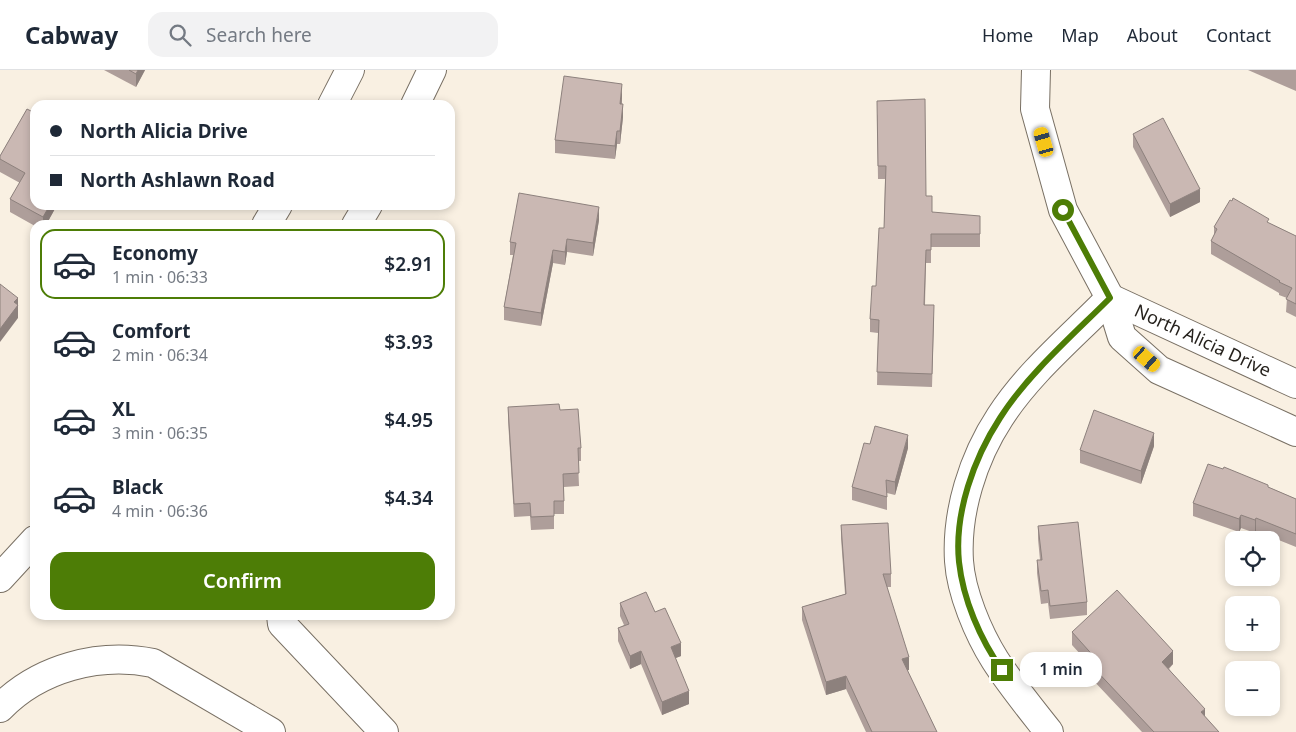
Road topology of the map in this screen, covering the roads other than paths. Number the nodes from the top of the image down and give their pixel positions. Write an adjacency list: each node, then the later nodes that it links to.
1 (350, 70): 4 (street)
2 (432, 70): 5 (street)
3 (1036, 70): 6 (street, North Alicia Drive)
4 (335, 100)
5 (417, 100)
6 (1110, 298): 7 (street, North Alicia Drive); 8 (street, North Alicia Drive); 15 (street)
7 (1296, 384)
8 (1296, 432)
9 (30, 545): 10 (street)
10 (0, 578)
11 (282, 620): 14 (street)
12 (0, 708): 13 (street)
13 (271, 732)
14 (384, 732)
15 (1049, 732)

